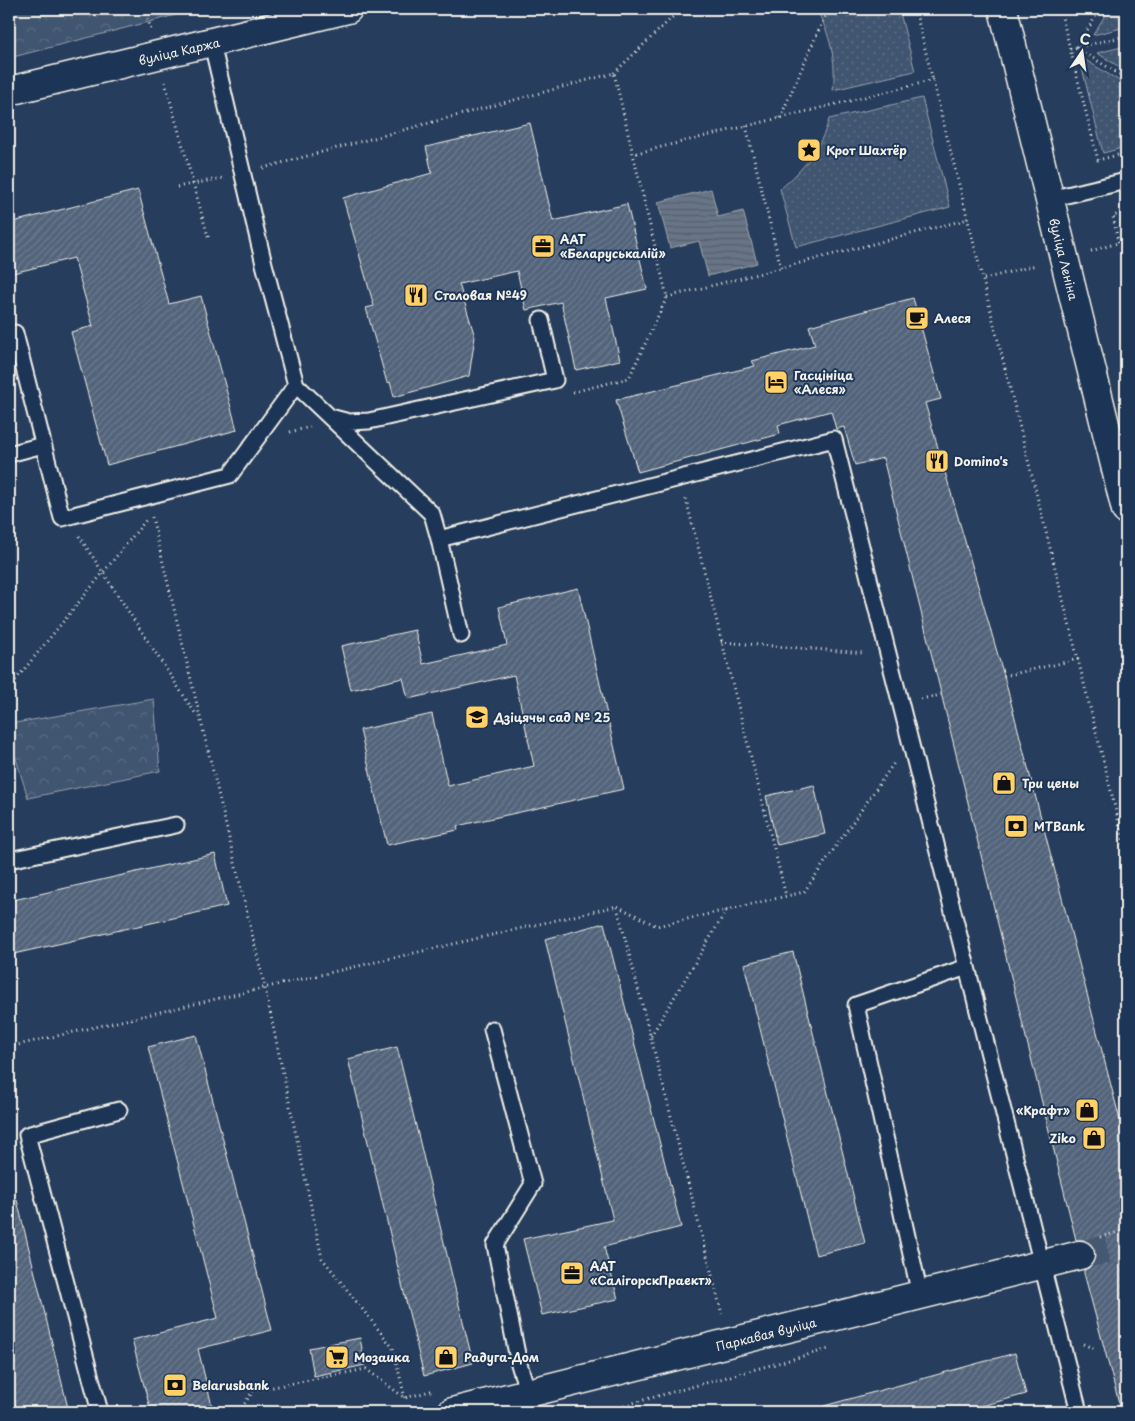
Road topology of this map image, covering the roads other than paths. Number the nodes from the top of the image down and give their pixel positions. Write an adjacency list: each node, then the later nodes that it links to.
1 (348, 9): 3 (main road, вуліца Каржа)
2 (1002, 9): 6 (main road, вуліца Леніна)
3 (212, 44): 4 (main road, вуліца Каржа); 9 (lane)
4 (9, 91)
5 (1126, 181): 6 (lane)
6 (1050, 200): 13 (main road, вуліца Леніна)
7 (541, 320): 10 (lane)
8 (9, 334): 11 (lane)
9 (296, 385): 10 (lane); 11 (lane)
10 (328, 417): 14 (lane)
11 (44, 445): 12 (lane)
12 (9, 454)
13 (1126, 510)
14 (439, 539): 15 (lane); 18 (lane)
15 (461, 635)
16 (176, 825): 17 (lane)
17 (9, 860)
18 (967, 967): 22 (lane); 23 (lane)
19 (492, 1029): 24 (lane)
20 (119, 1110): 25 (lane)
21 (1080, 1255): 22 (main road, Паркавая вуліца)
22 (1042, 1265): 23 (main road, Паркавая вуліца); 27 (lane)
23 (920, 1295): 24 (main road, Паркавая вуліца)
24 (528, 1393): 26 (main road, Паркавая вуліца)
25 (100, 1412)
26 (452, 1412)
27 (1079, 1412)

